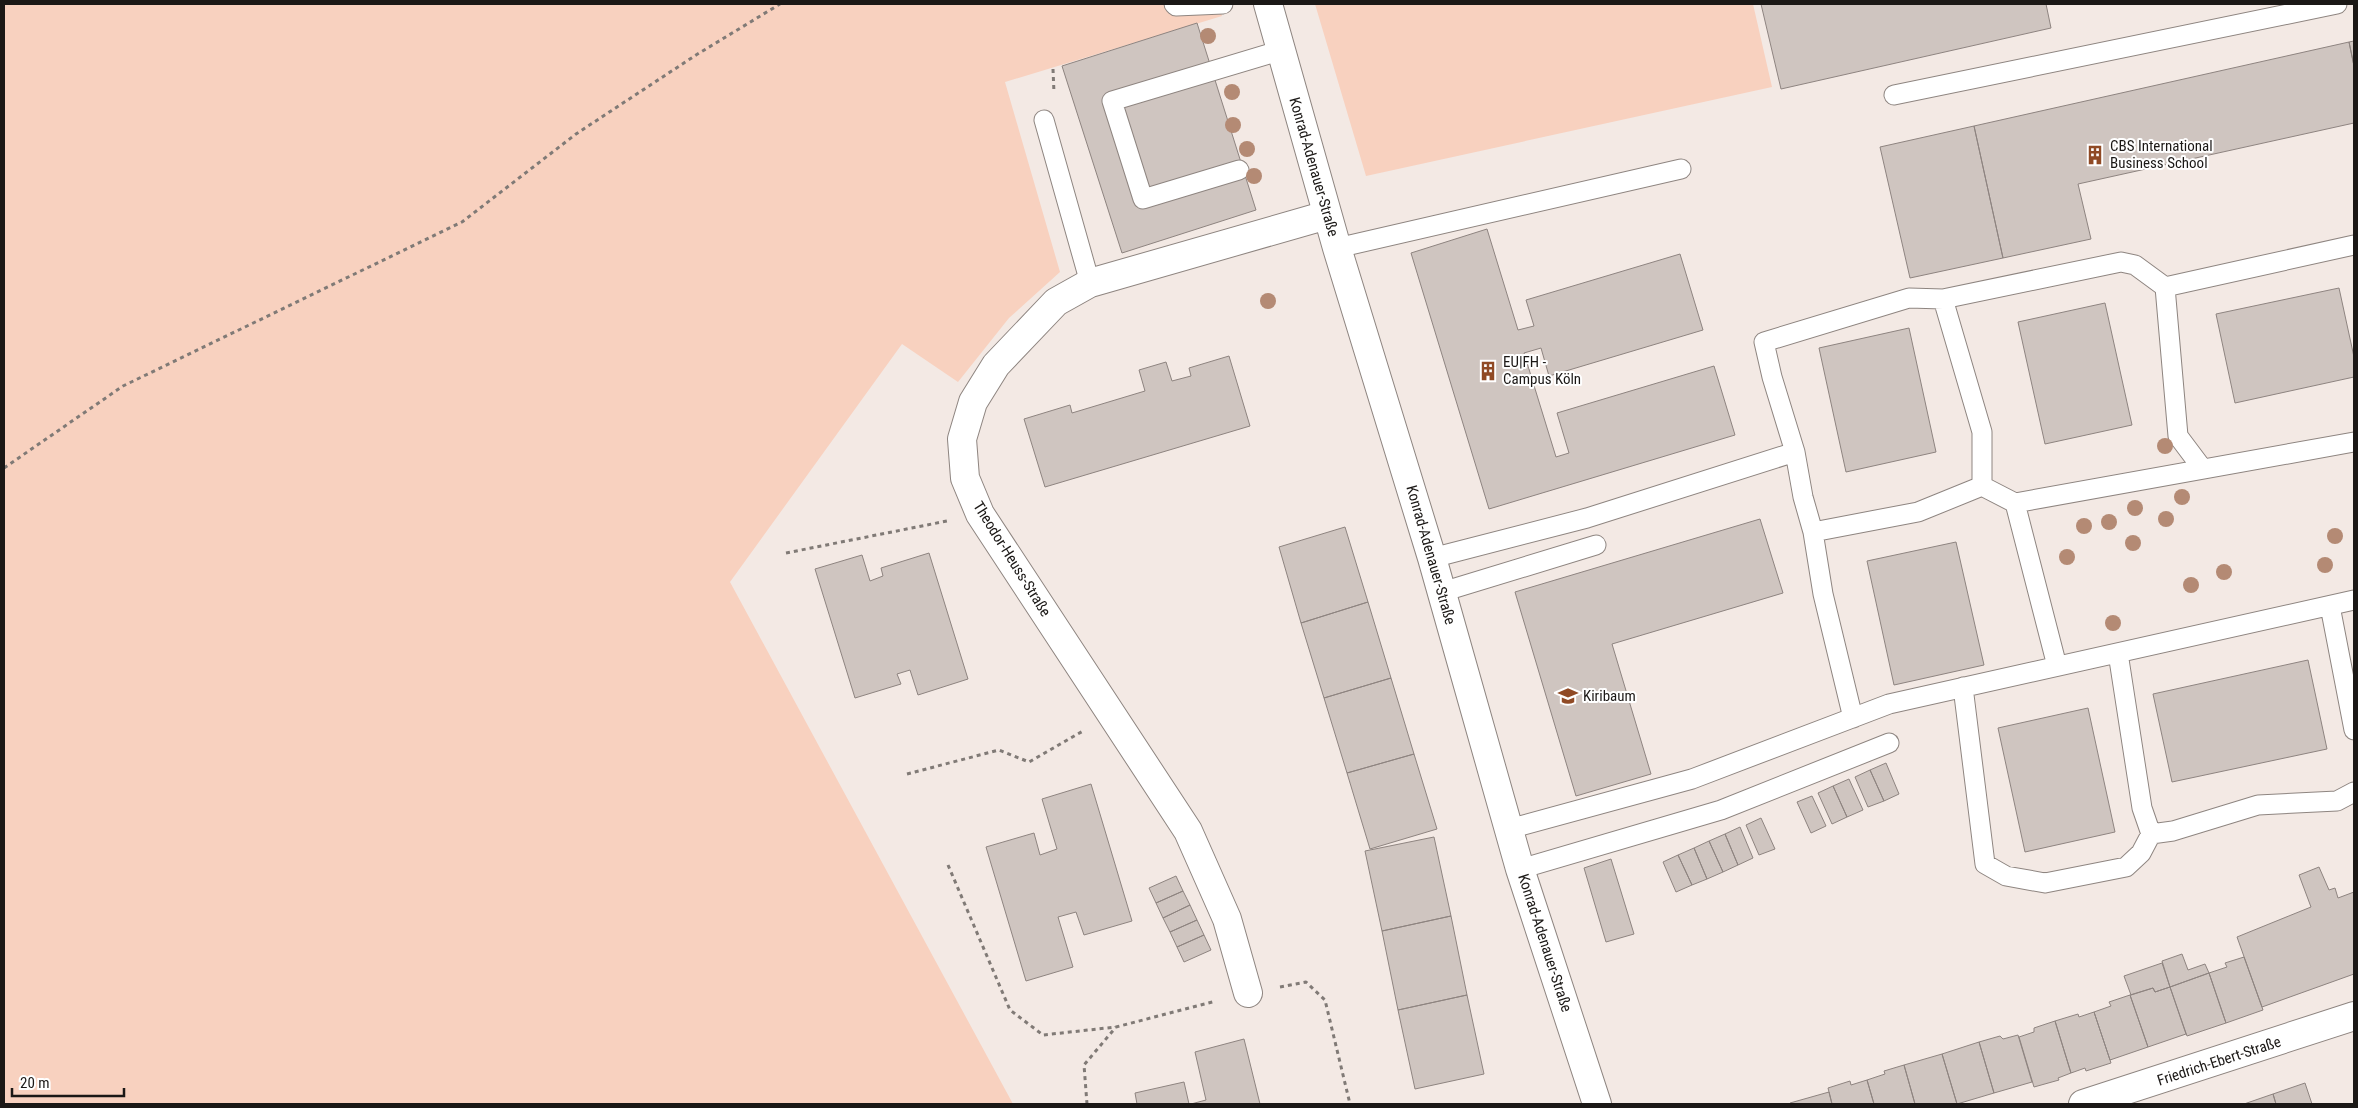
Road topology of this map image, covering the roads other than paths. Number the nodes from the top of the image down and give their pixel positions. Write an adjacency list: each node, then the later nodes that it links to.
1 (1174, 4): 2 (lane)
2 (1224, 4)
3 (1268, 4): 5 (street, Konrad-Adenauer-Straße)
4 (2338, 4): 6 (lane)
5 (1282, 50): 9 (lane); 10 (street, Konrad-Adenauer-Straße)
6 (1894, 95)
7 (1044, 120): 13 (lane)
8 (1681, 169): 12 (lane)
9 (1239, 170)
10 (1327, 215): 12 (street, Konrad-Adenauer-Straße); 13 (street, Theodor-Heuss-Straße)
11 (2354, 245): 14 (lane)
12 (1337, 248): 23 (street, Konrad-Adenauer-Straße)
13 (1090, 283): 37 (street, Theodor-Heuss-Straße)
14 (2165, 287): 15 (lane); 18 (lane)
15 (1943, 299): 17 (lane); 19 (lane)
16 (2354, 442): 18 (lane)
17 (1795, 452): 21 (lane); 23 (lane)
18 (2202, 468): 20 (lane)
19 (1982, 486): 20 (lane); 21 (lane)
20 (2014, 503): 28 (lane)
21 (1813, 532): 30 (lane)
22 (1596, 545): 24 (lane)
23 (1432, 558): 24 (street, Konrad-Adenauer-Straße)
24 (1442, 592): 34 (street, Konrad-Adenauer-Straße)
25 (2354, 600): 26 (lane)
26 (2330, 606): 27 (lane); 31 (lane)
27 (2118, 653): 28 (lane); 35 (lane)
28 (2057, 666): 29 (lane)
29 (1962, 687): 30 (lane); 35 (lane)
30 (1854, 718): 34 (lane)
31 (2354, 730)
32 (1889, 743): 36 (lane)
33 (2354, 792): 35 (lane)
34 (1509, 828): 36 (street, Konrad-Adenauer-Straße)
35 (2151, 834)
36 (1520, 869): 39 (street, Konrad-Adenauer-Straße)
37 (1248, 993)
38 (2354, 1016): 40 (street, Friedrich-Ebert-Straße)
39 (1597, 1104)
40 (2083, 1104)

